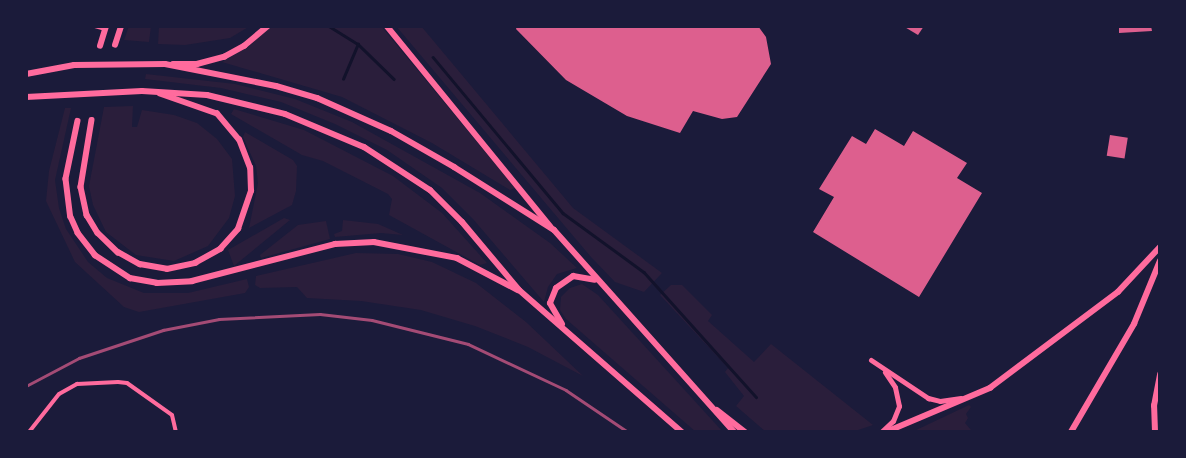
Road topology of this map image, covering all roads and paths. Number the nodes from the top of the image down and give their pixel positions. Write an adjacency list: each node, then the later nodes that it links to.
1 (95, 26): 5 (street)
2 (121, 26): 6 (main road)
3 (268, 26): 8 (main road)
4 (387, 26): 14 (main road)
5 (106, 28): 7 (main road)
6 (115, 45)
7 (100, 46)
8 (165, 64): 9 (main road); 14 (main road)
9 (26, 74)
10 (156, 93): 11 (main road); 12 (main road); 18 (main road)
11 (26, 97)
12 (92, 120)
13 (78, 121): 18 (main road)
14 (554, 230): 17 (main road)
15 (1160, 247): 22 (main road)
16 (1160, 261): 30 (main road)
17 (600, 284): 19 (main road); 21 (main road)
18 (519, 290): 19 (main road)
19 (572, 336): 25 (main road)
20 (1160, 375): 31 (main road)
21 (702, 396): 26 (main road); 27 (main road)
22 (970, 396): 28 (street); 29 (main road)
23 (29, 432): 24 (street)
24 (176, 432)
25 (682, 432)
26 (734, 432)
27 (745, 432)
28 (881, 432)
29 (886, 432)
30 (1071, 432)
31 (1155, 432)

